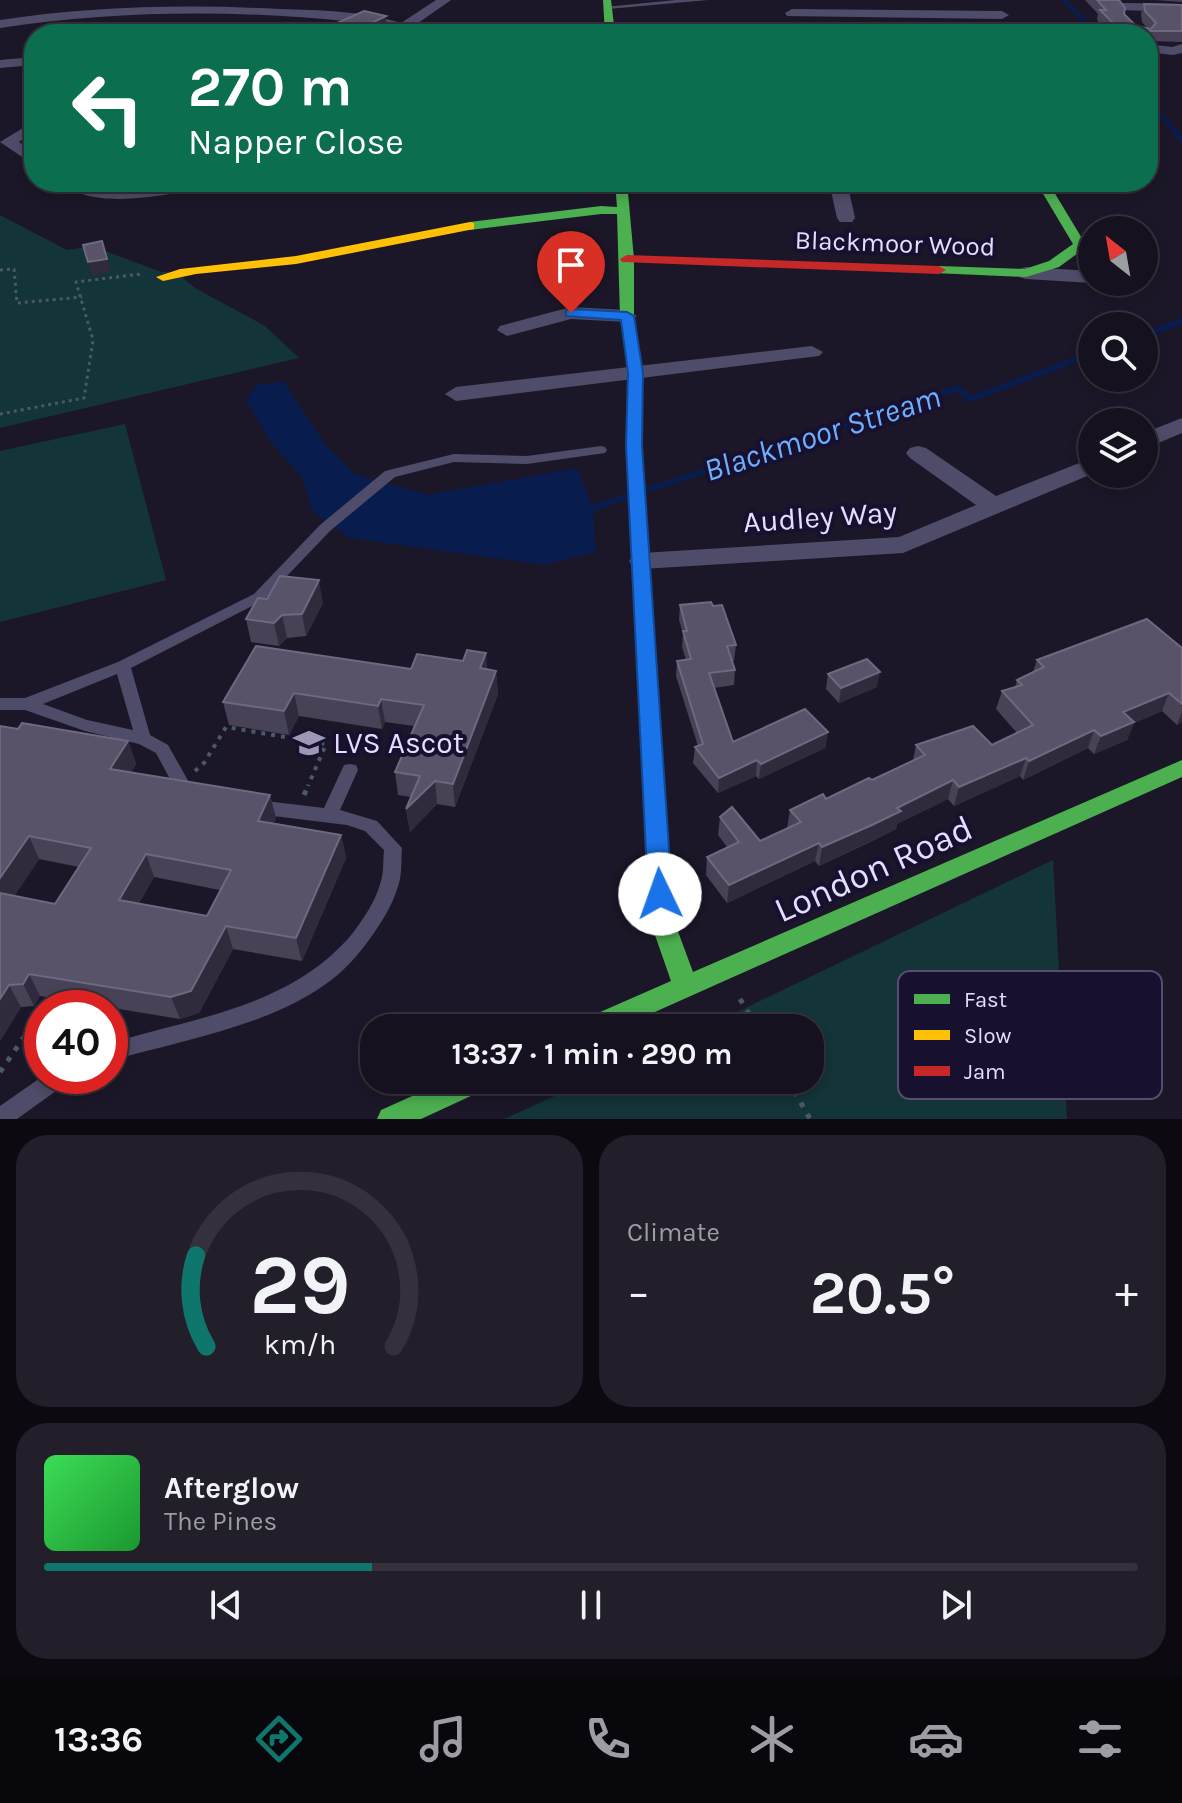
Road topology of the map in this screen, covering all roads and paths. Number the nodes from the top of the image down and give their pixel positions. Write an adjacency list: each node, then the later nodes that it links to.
1 (445, 0): 12 (street)
2 (705, 0): 4 (lane)
3 (991, 0): 8 (street)
4 (607, 3): 13 (street)
5 (1120, 3): 6 (street); 9 (street)
6 (1182, 8)
7 (792, 13): 8 (street)
8 (895, 14): 14 (street)
9 (1132, 20)
10 (0, 24): 11 (street)
11 (369, 24)
12 (416, 24)
13 (609, 24)
14 (902, 24)
15 (24, 62): 16 (street)
16 (0, 64)
17 (0, 133): 18 (street)
18 (24, 133)
19 (24, 135): 20 (street)
20 (24, 153)
21 (94, 192): 22 (street)
22 (134, 192)
23 (622, 192): 26 (street)
24 (840, 192): 27 (street)
25 (1049, 192): 28 (street, Blackmoor Wood)
26 (624, 211): 30 (street); 33 (street)
27 (846, 218)
28 (1078, 235)
29 (1078, 251): 32 (street, Blackmoor Wood)
30 (627, 259): 32 (street, Blackmoor Wood); 36 (street)
31 (0, 270): 35 (path)
32 (1026, 273): 34 (street)
33 (169, 275): 35 (path)
34 (1078, 276)
35 (82, 297): 41 (path)
36 (627, 316): 37 (street); 39 (street)
37 (507, 330)
38 (812, 352): 39 (street)
39 (635, 373): 40 (street); 48 (street)
40 (456, 394)
41 (0, 414)
42 (1182, 425): 43 (street)
43 (1158, 436)
44 (601, 450): 49 (lane)
45 (918, 453): 47 (street)
46 (1078, 471): 47 (street, Audley Way)
47 (995, 507): 48 (street, Audley Way)
48 (642, 561): 60 (street)
49 (123, 666): 51 (lane); 52 (lane)
50 (0, 704): 51 (lane)
51 (26, 704): 52 (lane)
52 (143, 739): 55 (lane)
53 (1182, 768): 60 (street, London Road)
54 (350, 770): 59 (lane)
55 (180, 781): 56 (lane); 58 (path)
56 (210, 800)
57 (238, 805): 58 (lane)
58 (296, 812): 59 (lane)
59 (329, 816): 67 (lane)
60 (685, 985): 64 (street, London Road)
61 (59, 986): 62 (path)
62 (56, 990)
63 (735, 991): 65 (path)
64 (622, 1014)
65 (749, 1014)
66 (24, 1037): 68 (path)
67 (128, 1047)
68 (0, 1072)
69 (34, 1094): 72 (lane)
70 (446, 1094): 73 (street)
71 (796, 1094): 74 (path)
72 (2, 1116)
73 (391, 1119)
74 (810, 1119)

